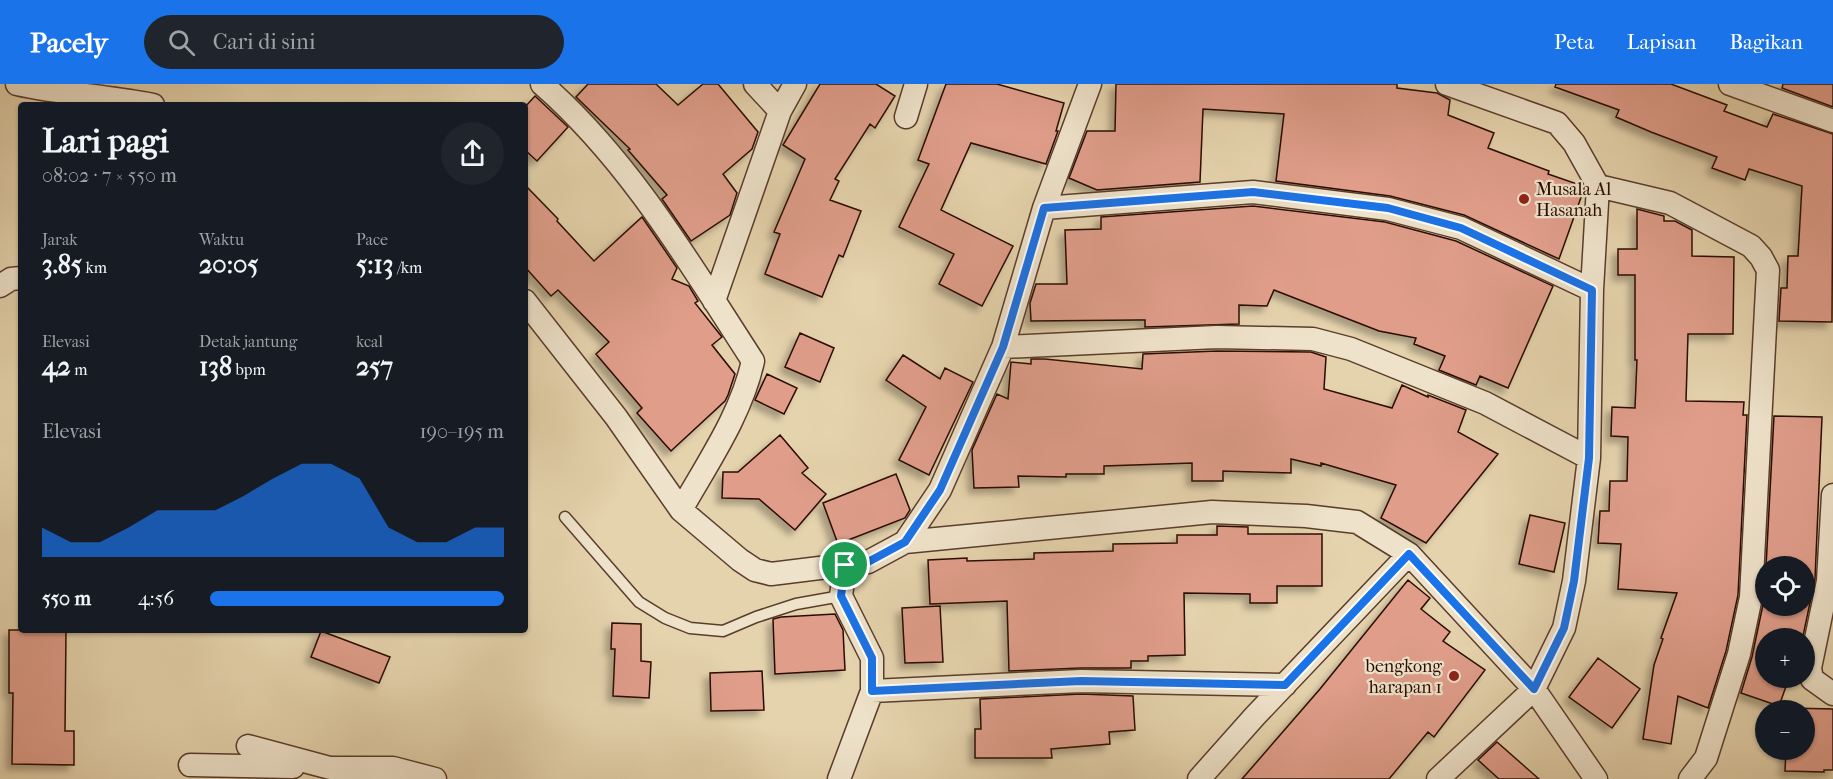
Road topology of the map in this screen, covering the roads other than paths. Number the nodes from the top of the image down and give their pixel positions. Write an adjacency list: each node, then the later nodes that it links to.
1 (17, 84): 10 (street)
2 (542, 84): 20 (street)
3 (755, 84): 12 (street)
4 (795, 84): 12 (street)
5 (916, 84): 13 (street)
6 (1090, 84): 16 (street)
7 (1447, 84): 15 (street)
8 (1730, 84): 14 (street)
9 (127, 92): 10 (street); 11 (street)
10 (50, 98)
11 (147, 102)
12 (780, 111): 20 (street)
13 (906, 117)
14 (1833, 121)
15 (1598, 186): 19 (street); 43 (street)
16 (1044, 208): 19 (street); 22 (street)
17 (18, 278): 18 (street)
18 (0, 286)
19 (1592, 290): 23 (street)
20 (714, 301): 25 (street)
21 (528, 304): 25 (street)
22 (1003, 347): 23 (street); 27 (street)
23 (1589, 458): 32 (street)
24 (1833, 495): 34 (street)
25 (681, 510): 29 (street)
26 (565, 517): 30 (lane)
27 (905, 542): 28 (street); 29 (street)
28 (1409, 554): 31 (street); 32 (street)
29 (845, 565): 30 (street)
30 (841, 596): 33 (street)
31 (1285, 685): 33 (street); 40 (street)
32 (1534, 689): 41 (street); 42 (street)
33 (872, 691): 39 (street)
34 (1833, 694)
35 (248, 746): 37 (street)
36 (190, 765): 37 (street)
37 (330, 768): 38 (street)
38 (435, 779)
39 (839, 779)
40 (1199, 779)
41 (1438, 779)
42 (1596, 779)
43 (1690, 779)

